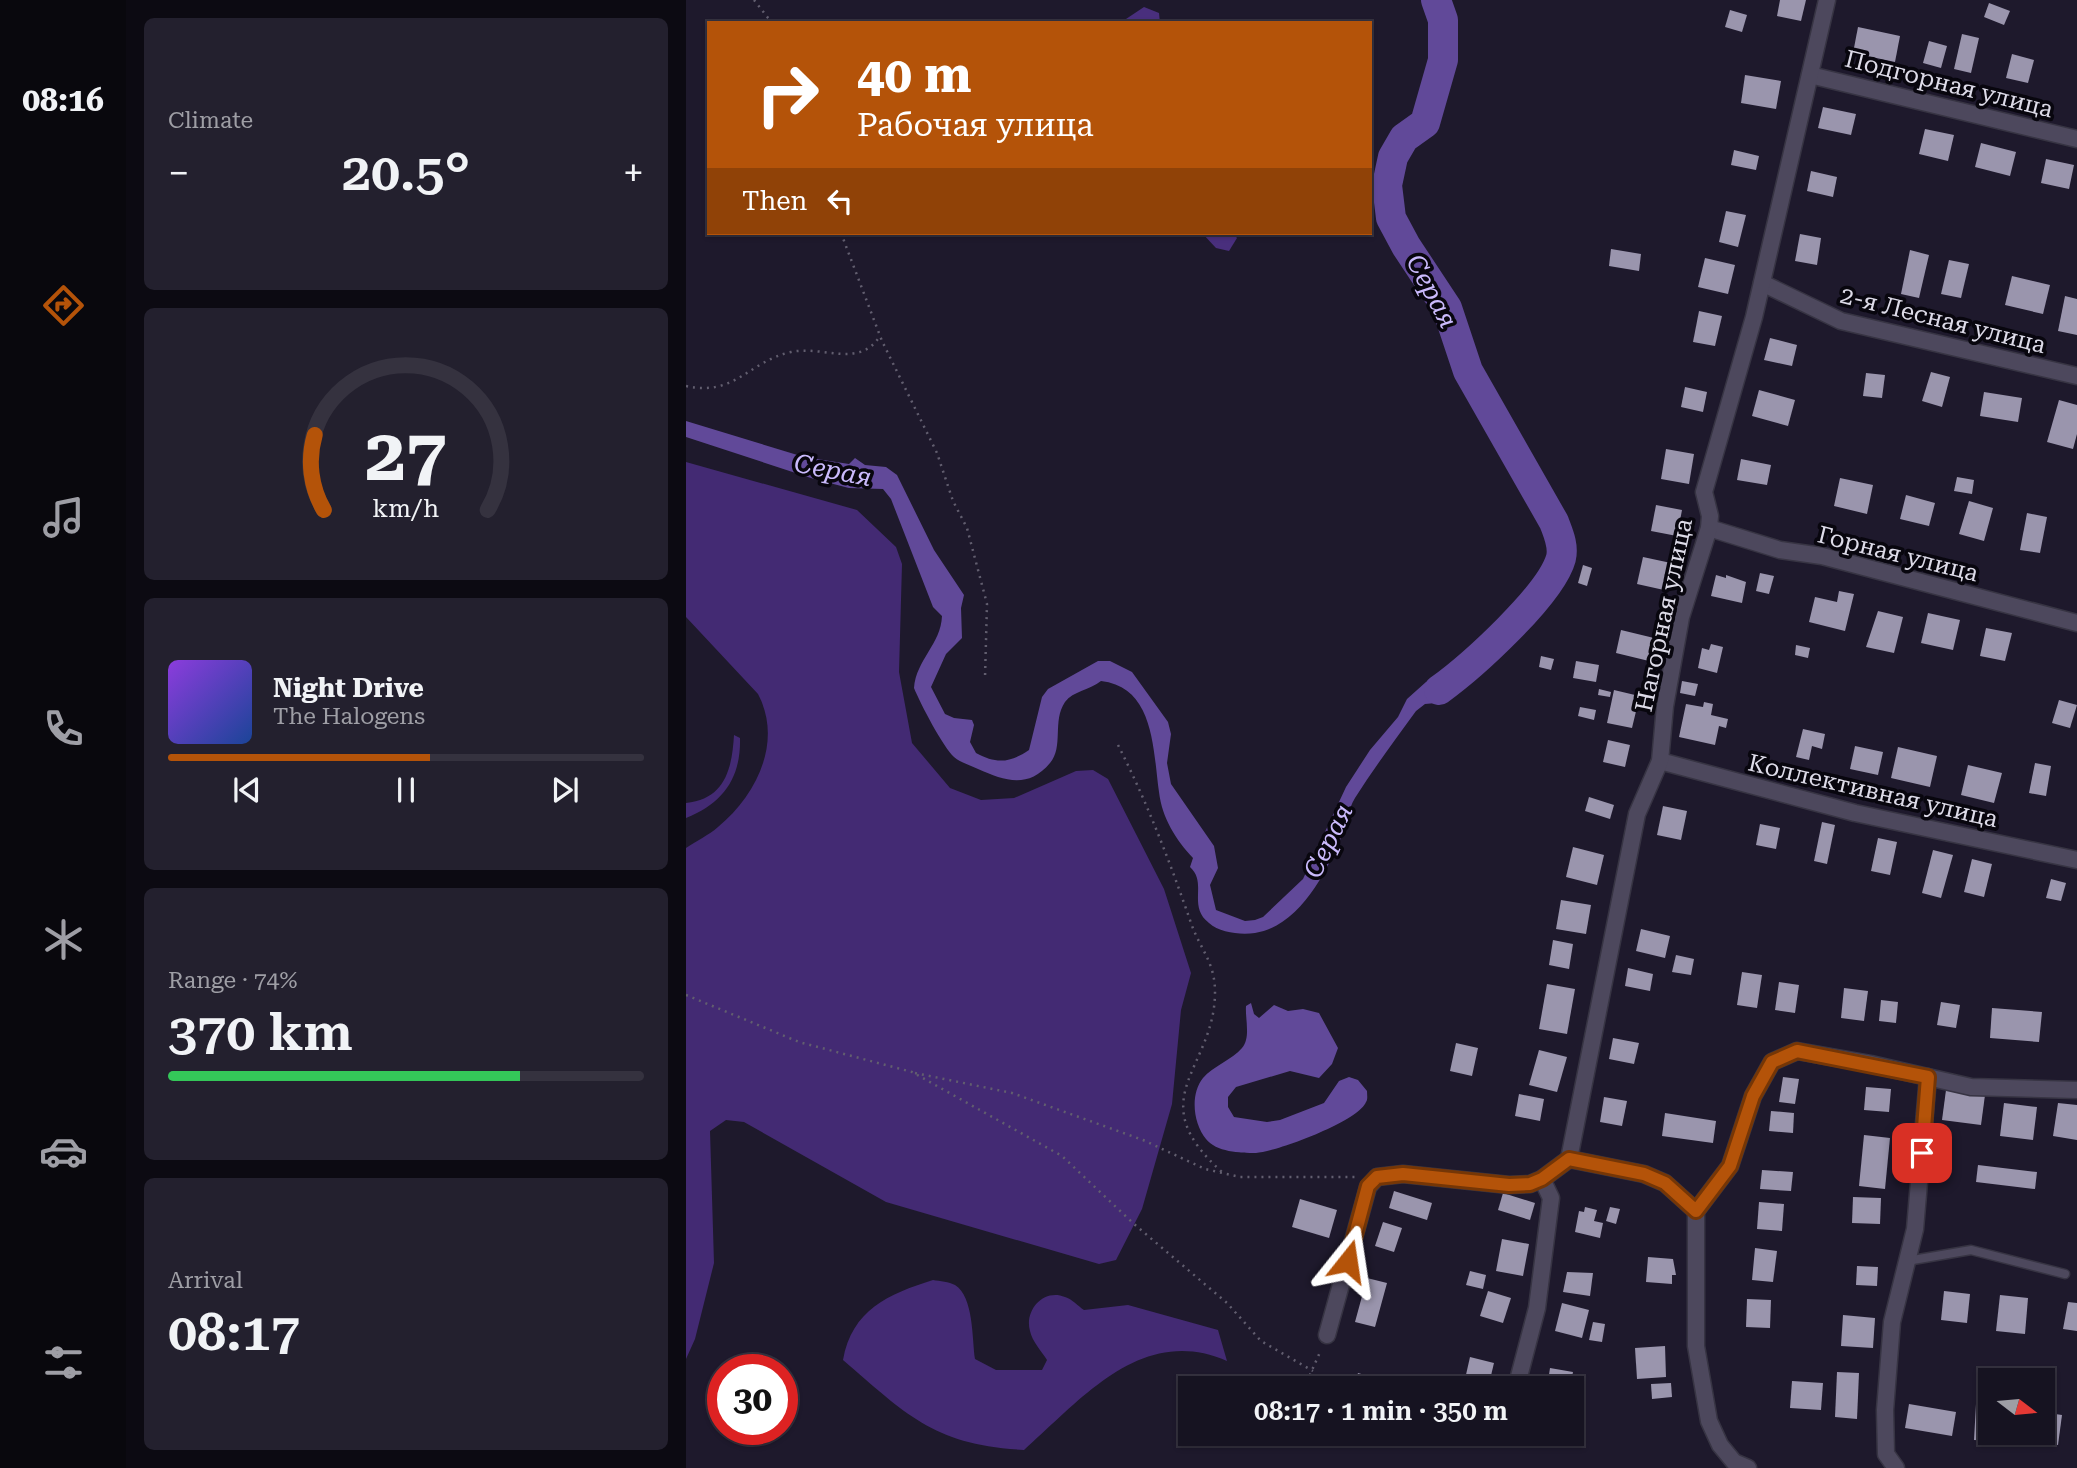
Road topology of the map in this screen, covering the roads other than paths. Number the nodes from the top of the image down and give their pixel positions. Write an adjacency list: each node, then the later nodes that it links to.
1 (1827, 0): 2 (street, Нагорная улица)
2 (1810, 75): 3 (street, Подгорная улица); 4 (street, Нагорная улица)
3 (2077, 139)
4 (1762, 283): 5 (street, 2-я Лесная улица); 6 (street, Нагорная улица)
5 (2077, 376)
6 (1709, 528): 7 (street, Горная улица); 8 (street, Нагорная улица)
7 (2077, 623)
8 (1660, 761): 9 (street, Коллективная улица); 12 (street, Нагорная улица)
9 (2077, 860)
10 (1928, 1077): 11 (street); 14 (street); 15 (street)
11 (2077, 1090)
12 (1569, 1159): 13 (street); 14 (street)
13 (1542, 1179): 17 (street); 18 (street)
14 (1696, 1211): 19 (street)
15 (1908, 1261): 16 (lane); 20 (street)
16 (2065, 1274)
17 (1327, 1335)
18 (1519, 1376)
19 (1739, 1466)
20 (1896, 1468)

